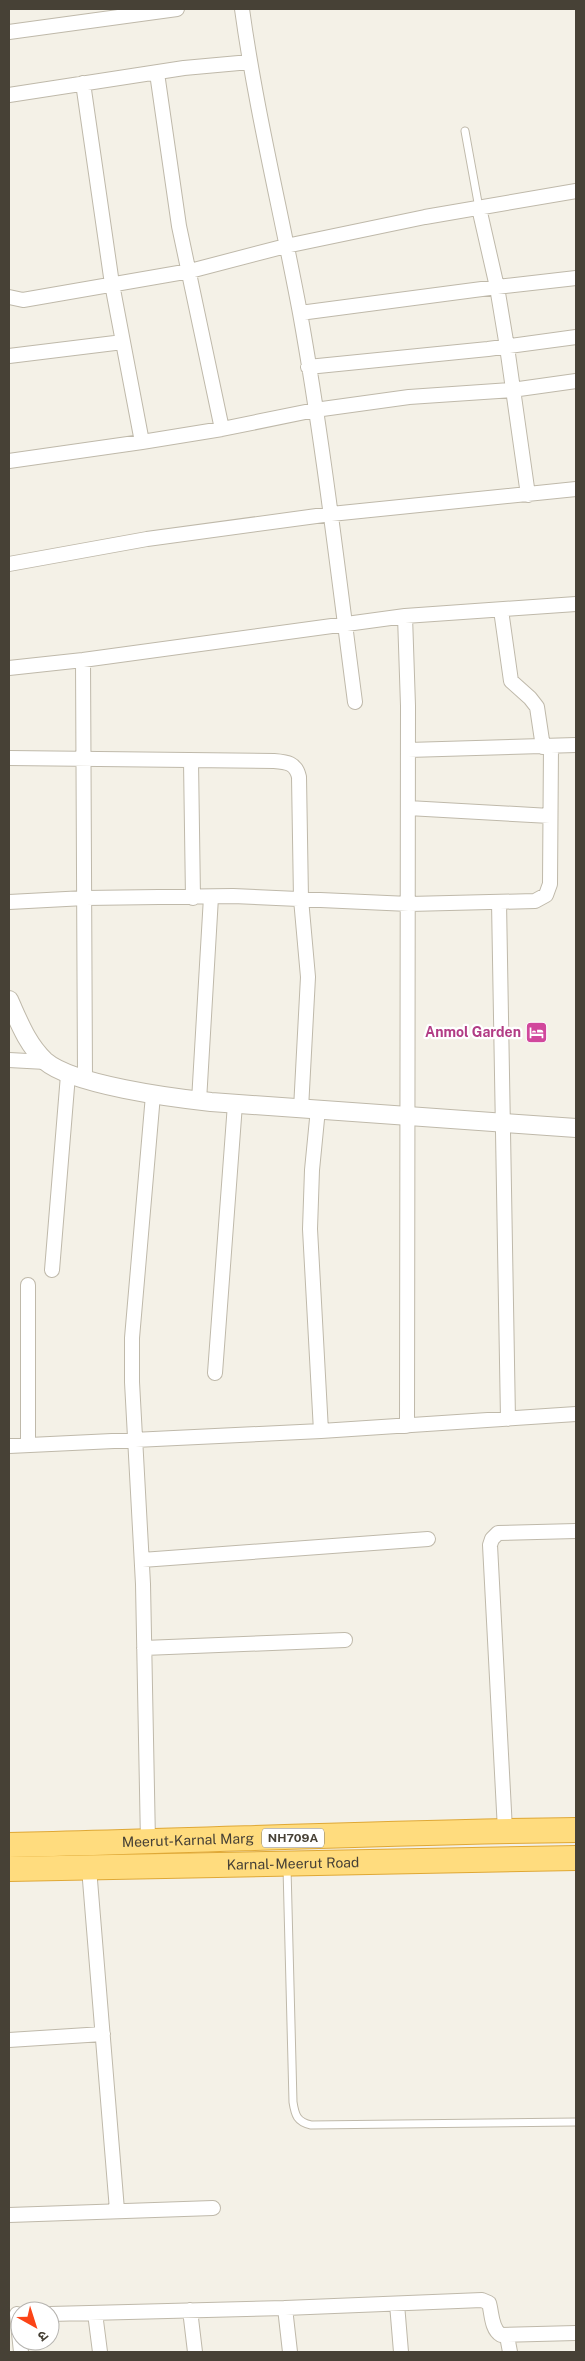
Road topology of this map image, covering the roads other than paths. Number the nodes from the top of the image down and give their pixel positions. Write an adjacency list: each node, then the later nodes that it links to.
1 (177, 9): 3 (street)
2 (242, 9): 4 (street)
3 (9, 32)
4 (250, 62): 5 (street); 11 (street)
5 (157, 73): 6 (street); 12 (street)
6 (83, 83): 7 (street); 14 (street)
7 (9, 95)
8 (465, 131): 10 (lane)
9 (576, 191): 10 (street)
10 (479, 208): 11 (street); 15 (street)
11 (286, 246): 12 (street); 17 (street)
12 (190, 271): 14 (street); 26 (street)
13 (576, 278): 15 (street)
14 (112, 284): 16 (street); 19 (street)
15 (497, 287): 17 (street); 20 (street)
16 (9, 297)
17 (300, 313): 22 (street)
18 (576, 337): 20 (street)
19 (123, 342): 21 (street); 27 (street)
20 (507, 347): 22 (street); 24 (street)
21 (9, 356)
22 (308, 367): 25 (street)
23 (576, 381): 24 (street)
24 (512, 390): 25 (street); 30 (street)
25 (315, 410): 26 (street); 31 (street)
26 (222, 429): 27 (street)
27 (142, 442): 28 (street)
28 (9, 461)
29 (576, 489): 30 (street)
30 (528, 495): 31 (street)
31 (331, 514): 32 (street); 36 (street)
32 (9, 564)
33 (576, 604): 34 (street)
34 (501, 610): 35 (street); 40 (street)
35 (405, 616): 36 (street); 42 (street)
36 (345, 624): 37 (street); 39 (street)
37 (82, 660): 38 (street); 44 (street)
38 (9, 668)
39 (355, 702)
40 (547, 746): 41 (street); 42 (street); 47 (street)
41 (576, 746)
42 (408, 750): 46 (street)
43 (9, 758): 44 (street)
44 (84, 758): 45 (street); 49 (street)
45 (191, 761): 50 (street); 51 (street)
46 (408, 808): 47 (street); 54 (street)
47 (550, 816): 53 (street)
48 (212, 897): 50 (street); 51 (street); 60 (street)
49 (85, 898): 50 (street); 52 (street); 58 (street)
50 (193, 898)
51 (301, 899): 54 (street); 62 (street)
52 (9, 902)
53 (499, 902): 54 (street); 64 (street)
54 (409, 904): 63 (street)
55 (9, 1000): 57 (street)
56 (9, 1060): 57 (street)
57 (46, 1062): 58 (street)
58 (77, 1077): 59 (street); 66 (street)
59 (153, 1095): 60 (street); 73 (street)
60 (199, 1101): 61 (street)
61 (235, 1104): 62 (street); 68 (street)
62 (309, 1109): 63 (street); 72 (street)
63 (408, 1116): 64 (street); 71 (street)
64 (501, 1123): 65 (street); 70 (street)
65 (576, 1128)
66 (52, 1270)
67 (28, 1285): 74 (street)
68 (214, 1373)
69 (576, 1414): 70 (street)
70 (508, 1419): 71 (street)
71 (407, 1426): 72 (street)
72 (320, 1431): 73 (street)
73 (135, 1441): 74 (street); 78 (street)
74 (28, 1444): 75 (street)
75 (9, 1446)
76 (576, 1531): 81 (street)
77 (428, 1539): 78 (street)
78 (142, 1560): 80 (street)
79 (345, 1640): 80 (street)
80 (144, 1648): 83 (street)
81 (505, 1830): 82 (highway, Meerut-Karnal Marg / NH709A); 83 (highway, Meerut-Karnal Marg / NH709A)
82 (576, 1830)
83 (148, 1842): 84 (highway, Meerut-Karnal Marg / NH709A)
84 (9, 1845)
85 (576, 1858): 86 (highway, Karnal- Meerut Road / NH709A)
86 (287, 1864): 87 (highway, Karnal- Meerut Road / NH709A); 91 (lane)
87 (90, 1868): 88 (highway, Karnal- Meerut Road / NH709A); 89 (street)
88 (9, 1869)
89 (103, 2034): 90 (street); 93 (street)
90 (9, 2040)
91 (576, 2122)
92 (213, 2208): 93 (street)
93 (117, 2210): 94 (street)
94 (9, 2215)
95 (397, 2304): 96 (street); 101 (street); 105 (street)
96 (285, 2308): 97 (street); 104 (street)
97 (190, 2310): 98 (street); 103 (street)
98 (95, 2313): 99 (street); 102 (street)
99 (60, 2314)
100 (576, 2333): 101 (street)
101 (507, 2336): 106 (street)
102 (100, 2352)
103 (195, 2352)
104 (290, 2352)
105 (401, 2352)
106 (510, 2352)

